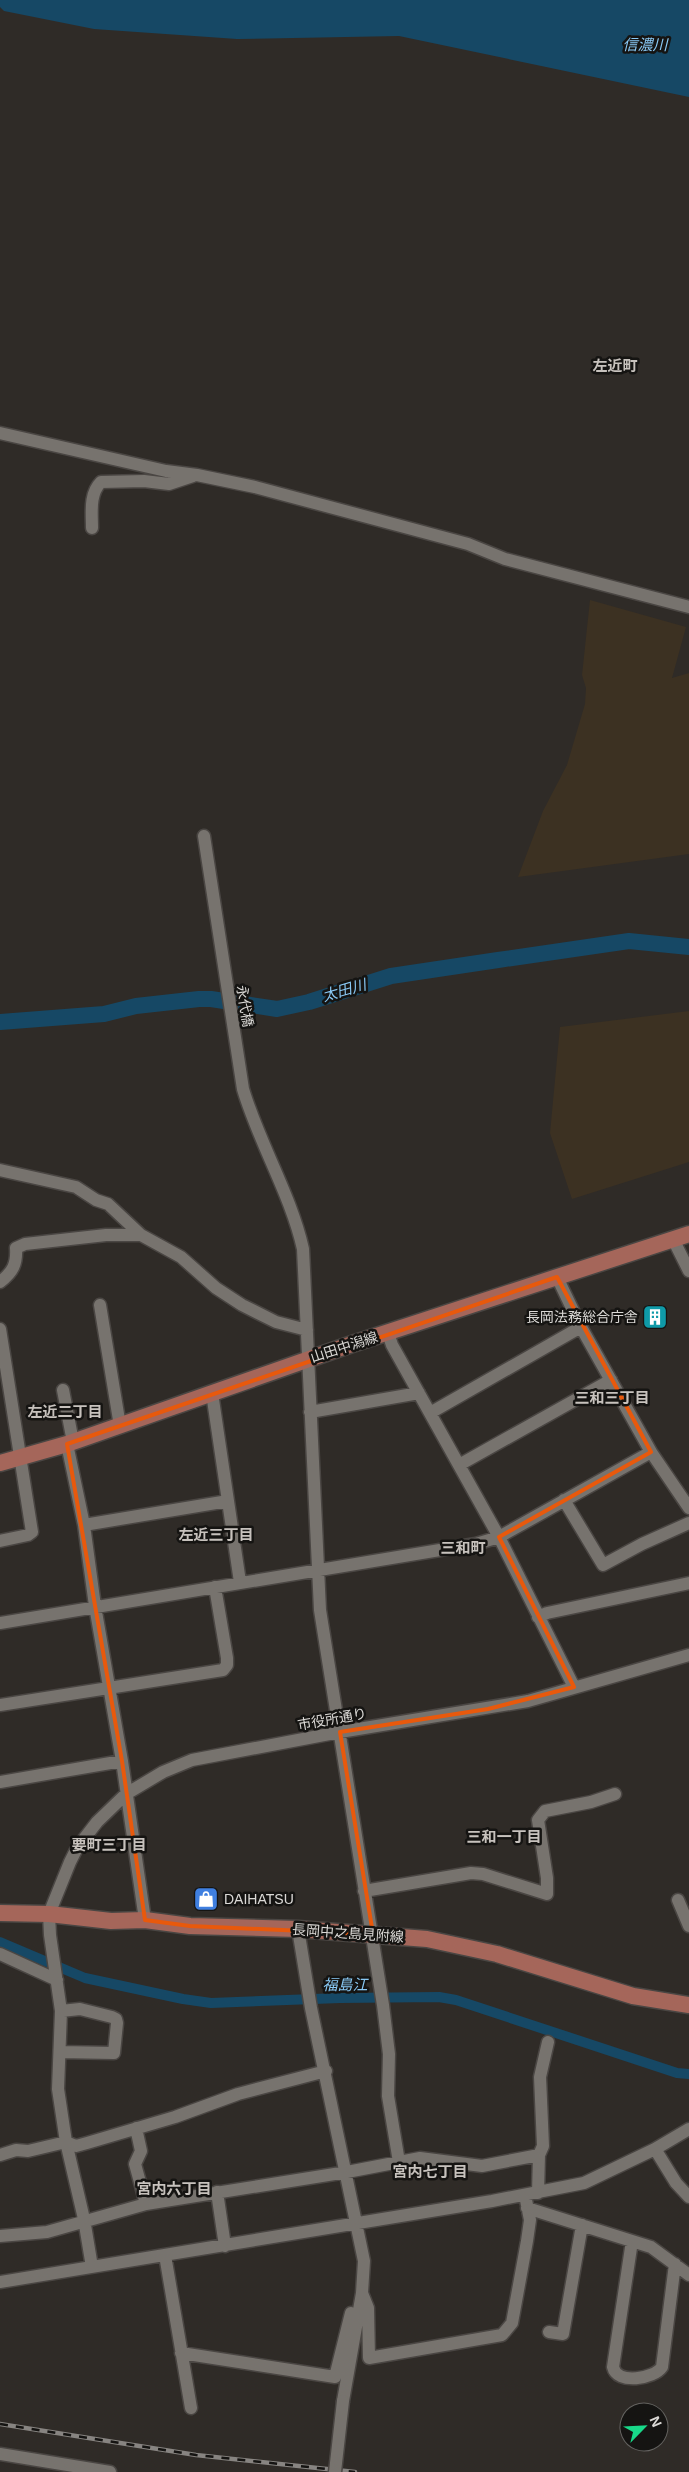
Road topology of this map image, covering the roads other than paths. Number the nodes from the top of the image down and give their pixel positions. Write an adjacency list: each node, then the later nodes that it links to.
1 (0, 433): 2 (street)
2 (197, 474): 3 (street); 4 (street)
3 (92, 528)
4 (689, 607)
5 (204, 836): 16 (street, 永代橋)
6 (0, 1170): 8 (street)
7 (689, 1234): 9 (main road, 山田中潟線)
8 (141, 1235): 12 (street); 16 (street)
9 (673, 1239): 10 (street); 11 (main road, 山田中潟線)
10 (689, 1271)
11 (557, 1277): 14 (street); 17 (main road, 山田中潟線)
12 (0, 1282)
13 (100, 1305): 26 (street)
14 (581, 1327): 20 (street); 25 (street)
15 (0, 1329): 19 (street)
16 (307, 1330): 18 (street, 永代橋)
17 (388, 1333): 18 (main road, 山田中潟線); 22 (street)
18 (307, 1360): 23 (main road, 山田中潟線); 24 (street, 永代橋)
19 (4, 1376): 29 (street)
20 (611, 1380): 28 (street); 31 (street)
21 (63, 1390): 27 (street)
22 (419, 1393): 24 (street); 25 (street)
23 (212, 1394): 26 (main road, 山田中潟線); 33 (street)
24 (310, 1412): 39 (street, 永代橋)
25 (430, 1413): 31 (street)
26 (120, 1426): 27 (main road, 山田中潟線)
27 (70, 1443): 29 (main road, 山田中潟線); 36 (street)
28 (651, 1452): 32 (street); 34 (street)
29 (22, 1458): 30 (main road, 山田中潟線); 38 (street)
30 (0, 1463)
31 (459, 1465): 37 (street)
32 (564, 1500): 35 (street); 37 (street)
33 (228, 1501): 36 (street); 40 (street)
34 (689, 1508)
35 (689, 1523)
36 (84, 1525): 43 (street)
37 (499, 1537): 39 (street); 44 (street)
38 (0, 1541)
39 (318, 1571): 40 (street); 50 (street, 永代橋)
40 (240, 1582): 42 (street)
41 (689, 1583): 44 (street)
42 (215, 1587): 43 (street); 47 (street)
43 (94, 1606): 45 (street); 47 (street)
44 (538, 1617): 48 (street)
45 (0, 1623)
46 (689, 1655): 48 (street, 市役所通り)
47 (109, 1687): 49 (street); 51 (street)
48 (574, 1687): 50 (street, 市役所通り)
49 (0, 1705)
50 (340, 1732): 53 (street, 市役所通り); 55 (street, 永代橋)
51 (122, 1761): 52 (street); 53 (street)
52 (0, 1782)
53 (126, 1794): 58 (street, 市役所通り); 59 (street)
54 (615, 1794): 55 (street)
55 (364, 1891): 62 (street, 永代橋)
56 (678, 1900): 60 (street)
57 (0, 1913): 58 (main road, 長岡中之島見附線)
58 (49, 1914): 59 (main road, 長岡中之島見附線); 64 (street)
59 (145, 1920): 61 (main road, 長岡中之島見附線)
60 (689, 1926)
61 (298, 1929): 62 (main road, 長岡中之島見附線); 69 (street)
62 (373, 1934): 65 (main road, 長岡中之島見附線); 76 (street, 永代橋)
63 (0, 1954): 64 (street)
64 (57, 1976): 66 (street)
65 (689, 2005)
66 (61, 2011): 68 (street); 68 (street)
67 (548, 2042): 75 (street)
68 (60, 2052): 72 (street)
69 (326, 2071): 70 (street); 77 (street)
70 (136, 2128): 72 (street); 81 (street)
71 (689, 2129): 73 (street)
72 (66, 2142): 74 (street); 82 (street)
73 (654, 2149): 79 (street); 80 (street)
74 (0, 2155)
75 (539, 2155): 76 (street); 80 (street)
76 (399, 2162): 77 (street)
77 (347, 2172): 78 (street); 83 (street)
78 (217, 2192): 81 (street); 87 (street)
79 (689, 2197)
80 (530, 2199): 83 (street); 84 (street); 93 (street)
81 (146, 2204): 82 (street)
82 (84, 2219): 85 (street); 90 (street)
83 (357, 2223): 87 (street); 93 (street)
84 (582, 2225): 86 (street); 94 (street)
85 (0, 2236)
86 (632, 2241): 89 (street); 89 (street)
87 (225, 2246): 88 (street)
88 (165, 2256): 90 (street); 95 (street)
89 (675, 2264): 91 (street)
90 (92, 2267): 92 (street)
91 (689, 2274)
92 (0, 2282)
93 (362, 2292): 95 (street); 99 (street, bridge)
94 (549, 2332)
95 (181, 2353): 96 (street)
96 (191, 2408)
97 (0, 2454): 98 (street)
98 (110, 2472)
99 (334, 2472)

